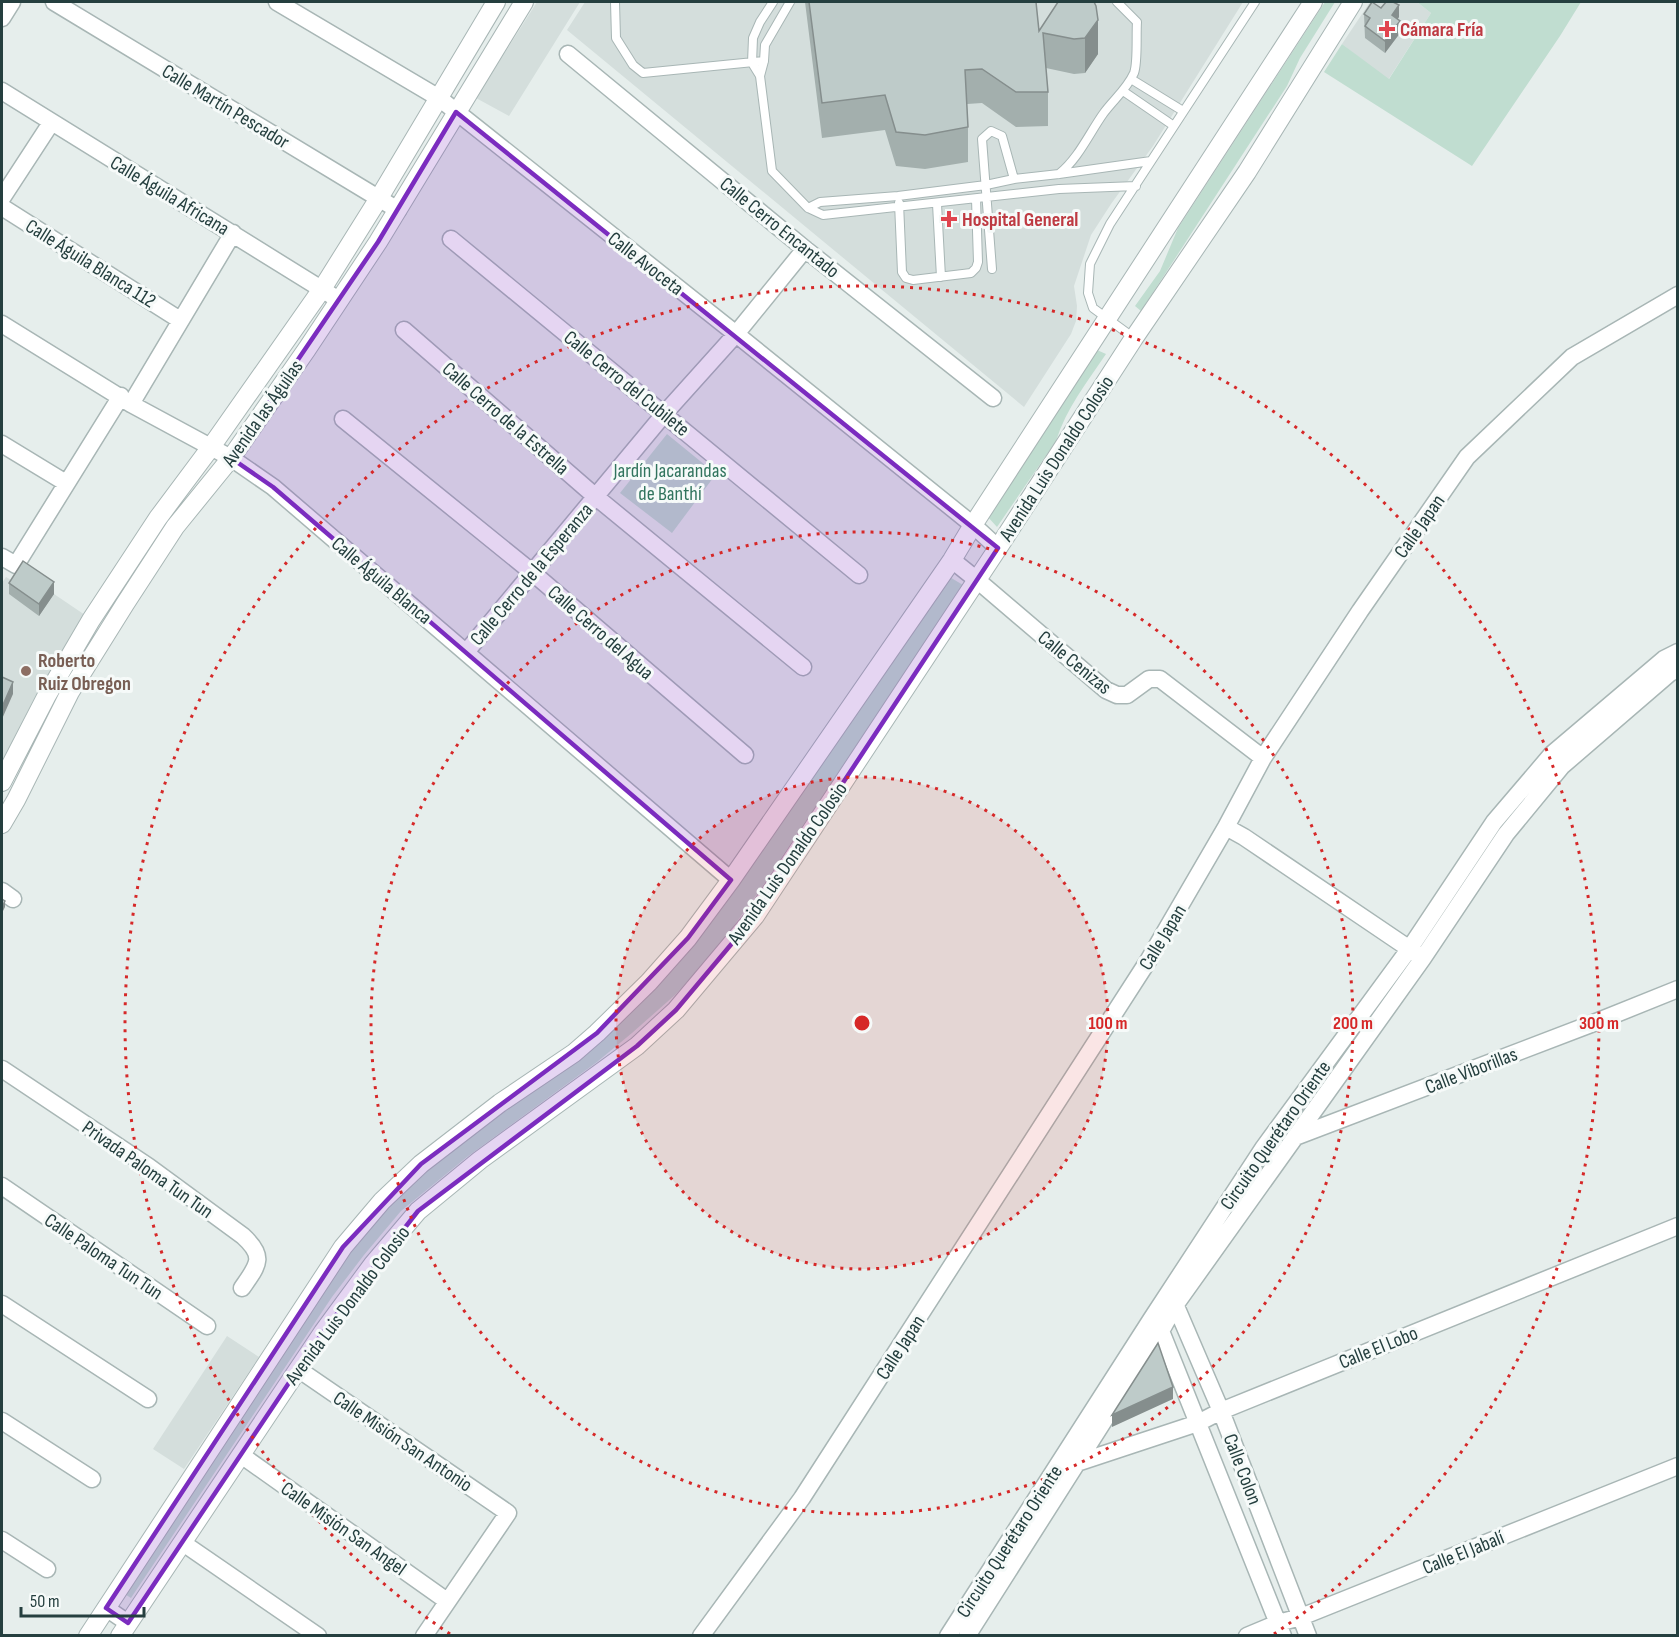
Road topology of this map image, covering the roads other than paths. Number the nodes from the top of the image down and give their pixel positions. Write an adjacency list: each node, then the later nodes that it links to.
1 (12, 2): 13 (street)
2 (54, 2): 33 (street, Calle Martín Pescador)
3 (277, 2): 21 (street, Calle Avoceta)
4 (496, 2): 21 (street, Avenida las Águilas)
5 (524, 2): 23 (street, Avenida las Águilas)
6 (615, 2): 16 (lane)
7 (773, 2): 16 (lane)
8 (790, 2): 15 (lane)
9 (1117, 2): 18 (lane)
10 (1256, 2): 22 (lane)
11 (1314, 2): 49 (street, Avenida Luis Donaldo Colosio)
12 (1353, 2): 54 (street, Avenida Luis Donaldo Colosio)
13 (2, 18)
14 (568, 54): 43 (street, Calle Cerro Encantado)
15 (764, 61): 16 (lane); 17 (lane)
16 (752, 63): 17 (lane)
17 (759, 76): 38 (lane)
18 (1131, 79): 20 (lane); 22 (lane)
19 (2, 92): 24 (street, Calle Águila Africana)
20 (1123, 92): 25 (lane); 27 (lane)
21 (439, 98): 23 (street, Calle Avoceta); 33 (street, Avenida las Águilas)
22 (1183, 111): 25 (lane)
23 (456, 112): 40 (street, Avenida las Águilas); 53 (street, Calle Avoceta)
24 (51, 123): 32 (street); 41 (street, Calle Águila Africana)
25 (1174, 126): 26 (lane)
26 (1151, 161): 27 (lane); 30 (lane)
27 (1059, 174): 28 (lane)
28 (1014, 179): 29 (lane); 29 (lane)
29 (986, 185): 31 (lane); 34 (lane)
30 (1136, 186): 34 (lane); 49 (lane)
31 (898, 196): 38 (lane); 39 (lane)
32 (2, 198)
33 (379, 198): 40 (street, Calle Martín Pescador); 46 (street, Avenida las Águilas)
34 (986, 198): 35 (lane); 44 (lane)
35 (976, 199): 36 (lane); 45 (lane)
36 (937, 204): 39 (lane); 45 (lane)
37 (2, 207): 50 (street, Calle Águila Blanca 112)
38 (808, 208): 39 (lane)
39 (900, 208): 45 (lane)
40 (398, 210): 48 (street, Avenida las Águilas)
41 (233, 233): 46 (street, Calle Águila Africana); 50 (street)
42 (450, 238): 57 (street, Calle Cerro del Cubilete)
43 (805, 249): 53 (street, Calle Cerro de la Esperanza); 55 (street, Calle Cerro Encantado)
44 (992, 269)
45 (940, 277)
46 (322, 289): 48 (street, Calle Águila Africana); 60 (street, Avenida las Águilas)
47 (1677, 295): 78 (street, Calle Japan)
48 (339, 300): 61 (street, Avenida las Águilas)
49 (1108, 319): 54 (lane); 64 (street, Avenida Luis Donaldo Colosio)
50 (180, 320): 56 (street)
51 (2, 324): 56 (street, Calle Águila Blanca)
52 (404, 330): 63 (street, Calle Cerro de la Estrella)
53 (736, 334): 57 (street, Calle Cerro de la Esperanza); 64 (street, Calle Avoceta)
54 (1134, 338): 65 (street, Avenida Luis Donaldo Colosio)
55 (993, 398)
56 (126, 400): 60 (street, Calle Águila Blanca); 62 (street)
57 (665, 413): 63 (street, Calle Cerro de la Esperanza); 69 (street, Calle Cerro del Cubilete)
58 (343, 419): 68 (street, Calle Cerro del Agua)
59 (2, 444): 62 (street)
60 (211, 447): 61 (street, Calle Águila Blanca); 75 (street, Avenida las Águilas)
61 (231, 458): 71 (street, Calle Águila Blanca); 76 (street, Avenida las Águilas)
62 (66, 483): 67 (street)
63 (596, 497): 68 (street, Calle Cerro de la Esperanza); 73 (street, Calle Cerro de la Estrella)
64 (973, 525): 65 (street, Calle Avoceta); 66 (street, Avenida Luis Donaldo Colosio)
65 (998, 548): 70 (street, Avenida Luis Donaldo Colosio)
66 (952, 560): 70 (street, Calle Cenizas); 83 (street, Avenida Luis Donaldo Colosio)
67 (9, 561)
68 (533, 573): 71 (street, Calle Cerro de la Esperanza); 77 (street, Calle Cerro del Agua)
69 (859, 575)
70 (976, 580): 78 (street, Calle Cenizas); 96 (street, Avenida Luis Donaldo Colosio)
71 (466, 651): 83 (street, Calle Águila Blanca)
72 (1677, 652): 79 (street, Circuito Querétaro Oriente)
73 (803, 667)
74 (1677, 669): 79 (street, Circuito Querétaro Oriente)
75 (33, 721): 76 (street); 80 (street, Avenida las Águilas)
76 (50, 731): 81 (street, Avenida las Águilas)
77 (745, 755)
78 (1263, 758): 82 (street, Calle Japan)
79 (1557, 760): 84 (street, Circuito Querétaro Oriente)
80 (2, 782)
81 (2, 824)
82 (1226, 827): 84 (street); 116 (street, Calle Japan)
83 (731, 880): 109 (street, Avenida Luis Donaldo Colosio)
84 (1416, 953): 87 (street, Circuito Querétaro Oriente); 88 (street, Circuito Querétaro Oriente)
85 (1677, 989): 87 (street, Calle Viborillas)
86 (2, 1069): 91 (street, Privada Paloma Tun Tun)
87 (1295, 1137): 88 (street, Calle Viborillas); 92 (street, Circuito Querétaro Oriente)
88 (1264, 1147): 92 (street, Circuito Querétaro Oriente)
89 (2, 1186): 95 (street, Calle Paloma Tun Tun)
90 (1677, 1226): 98 (street, Calle El Lobo)
91 (243, 1288)
92 (1173, 1298): 94 (street, Circuito Querétaro Oriente); 98 (street, Calle Colon)
93 (2, 1304): 97 (street)
94 (1157, 1324): 100 (street, Calle Colon); 102 (street, Circuito Querétaro Oriente); 117 (street, Circuito Querétaro Oriente)
95 (207, 1326)
96 (298, 1369): 101 (street, Avenida Luis Donaldo Colosio); 108 (street, Calle Misión San Antonio)
97 (148, 1399)
98 (1221, 1411): 100 (street, Calle El Lobo); 110 (street, Calle Colon)
99 (2, 1421): 104 (street)
100 (1198, 1423): 102 (street, Calle El Lobo); 111 (street, Calle Colon)
101 (241, 1455): 106 (street, Avenida Luis Donaldo Colosio); 108 (street, Calle Misión San Angel)
102 (1077, 1463): 118 (street, Circuito Querétaro Oriente)
103 (1677, 1467): 110 (street, Calle El Jabalí)
104 (92, 1479)
105 (2, 1540): 107 (street)
106 (183, 1543): 112 (street, Avenida Luis Donaldo Colosio); 114 (street)
107 (47, 1569)
108 (447, 1601): 115 (street)
109 (106, 1608): 112 (street); 113 (street, Avenida Luis Donaldo Colosio)
110 (1300, 1617): 111 (street, Calle El Jabalí); 120 (street, Calle Colon)
111 (1281, 1629): 119 (street, Calle El Jabalí)
112 (125, 1631)
113 (88, 1635)
114 (318, 1635)
115 (424, 1635)
116 (701, 1635)
117 (948, 1635)
118 (968, 1635)
119 (1247, 1635)
120 (1308, 1635)

